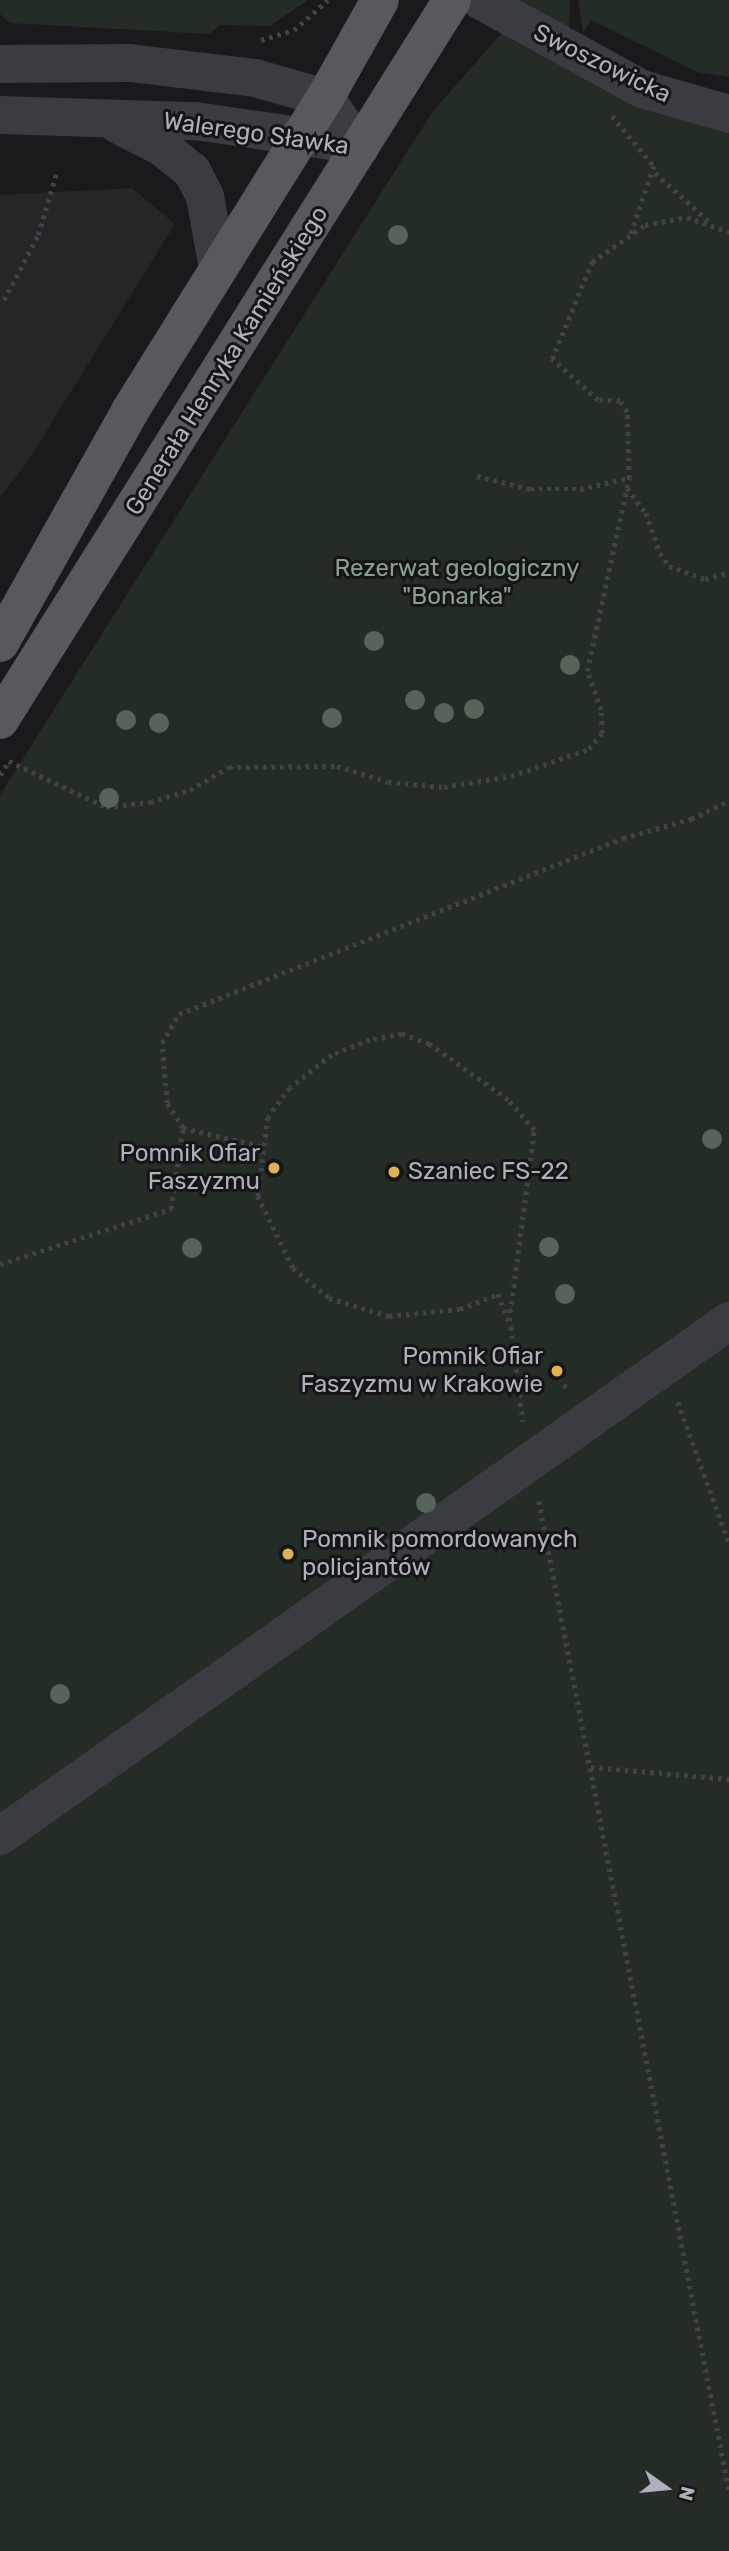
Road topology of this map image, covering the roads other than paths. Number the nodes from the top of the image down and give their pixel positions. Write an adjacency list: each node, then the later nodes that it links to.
1 (380, 0): 5 (main road)
2 (452, 0): 10 (main road, Generała Henryka Kamieńskiego)
3 (480, 0): 6 (street, Swoszowicka)
4 (0, 64): 5 (street, Walerego Sławka)
5 (325, 98): 9 (main road); 10 (street, Walerego Sławka)
6 (729, 114)
7 (0, 115): 8 (street, Walerego Sławka)
8 (98, 118): 9 (street, Walerego Sławka); 11 (street, Walerego Sławka)
9 (302, 135): 10 (street, Walerego Sławka); 11 (main road)
10 (360, 148): 13 (main road, Generała Henryka Kamieńskiego)
11 (218, 268): 12 (main road)
12 (0, 642)
13 (0, 720)
14 (729, 1321): 15 (street)
15 (0, 1836)

